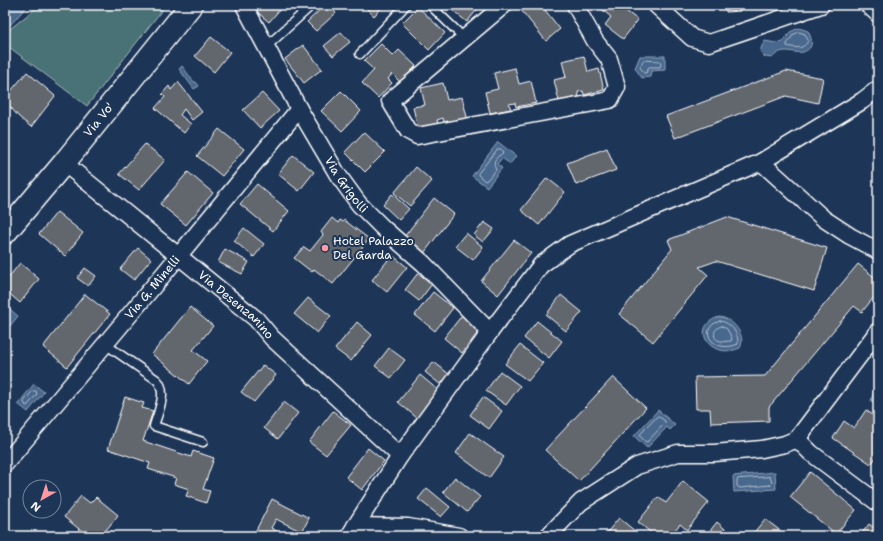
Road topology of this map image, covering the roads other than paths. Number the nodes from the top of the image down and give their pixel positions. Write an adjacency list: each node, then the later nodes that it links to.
1 (191, 5): 18 (street, Via Vo')
2 (244, 5): 13 (street, Via Grigolli)
3 (312, 5): 13 (lane)
4 (406, 5): 14 (lane)
5 (430, 5): 12 (lane)
6 (504, 5): 12 (street)
7 (575, 5): 12 (street)
8 (656, 5): 9 (street)
9 (821, 5)
10 (868, 5): 11 (street)
11 (878, 14)
12 (465, 39)
13 (266, 47): 16 (street, Via Grigolli)
14 (360, 54)
15 (878, 88): 17 (street)
16 (299, 109): 21 (street, Via G. Minelli); 22 (street, Via Grigolli)
17 (761, 162): 20 (street); 22 (street)
18 (64, 163): 19 (street, Via Vo'); 21 (street, Via Desenzanino)
19 (5, 233)
20 (878, 251)
21 (179, 256): 24 (street, Via G. Minelli); 27 (street, Via Desenzanino)
22 (490, 332): 27 (street)
23 (878, 332): 25 (street)
24 (105, 344): 26 (lane); 28 (street, Via G. Minelli)
25 (796, 439): 29 (street); 32 (street)
26 (202, 442)
27 (400, 456): 30 (street)
28 (5, 464)
29 (878, 504)
30 (352, 531): 31 (street)
31 (459, 536)
32 (548, 536)

